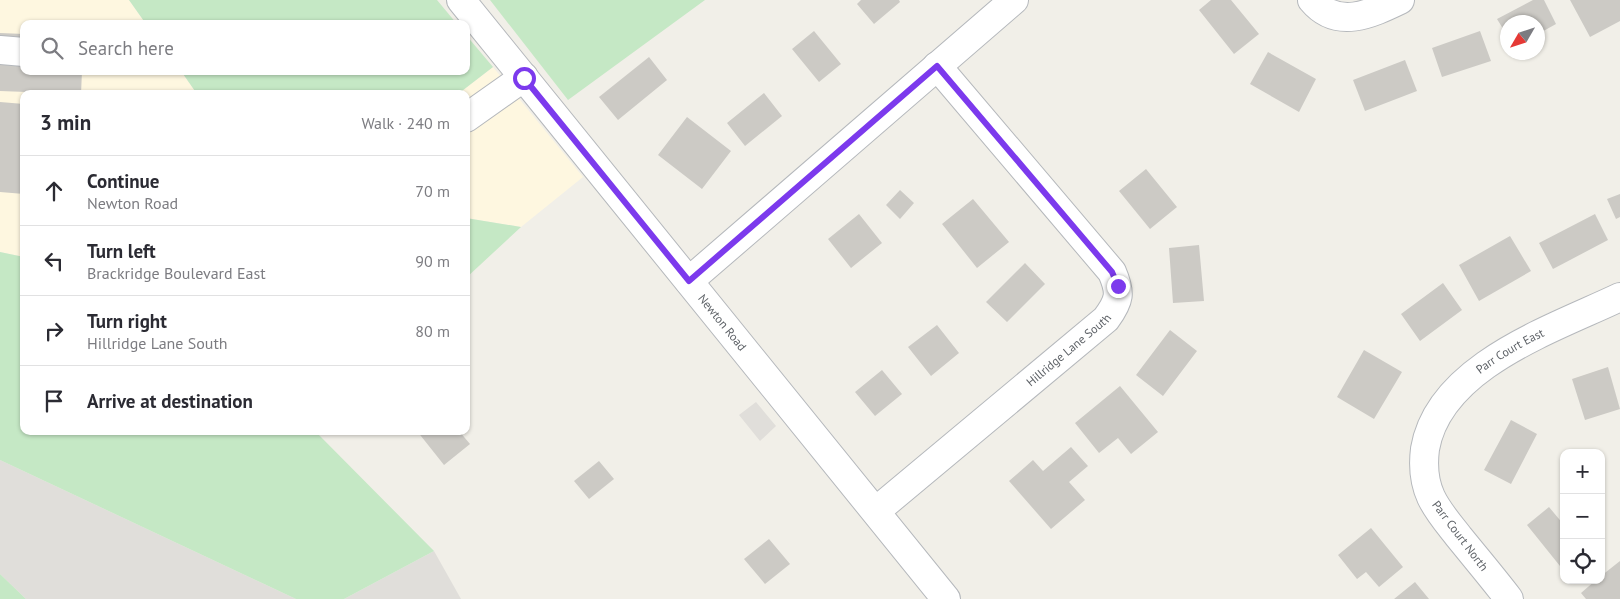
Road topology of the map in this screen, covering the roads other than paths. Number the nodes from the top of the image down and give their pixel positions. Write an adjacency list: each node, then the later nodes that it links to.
1 (461, 0): 8 (street, Newton Road)
2 (1014, 0): 7 (street)
3 (1312, 0): 4 (street)
4 (1400, 0)
5 (0, 50): 6 (street)
6 (20, 52)
7 (937, 66): 10 (street); 13 (street, Hillridge Lane South)
8 (524, 78): 9 (street); 10 (street, Newton Road)
9 (470, 115)
10 (689, 281): 13 (street, Newton Road)
11 (1620, 297): 12 (street, Parr Court East)
12 (1427, 436): 15 (street, Parr Court North)
13 (876, 511): 14 (street, Newton Road)
14 (946, 599)
15 (1510, 599)

